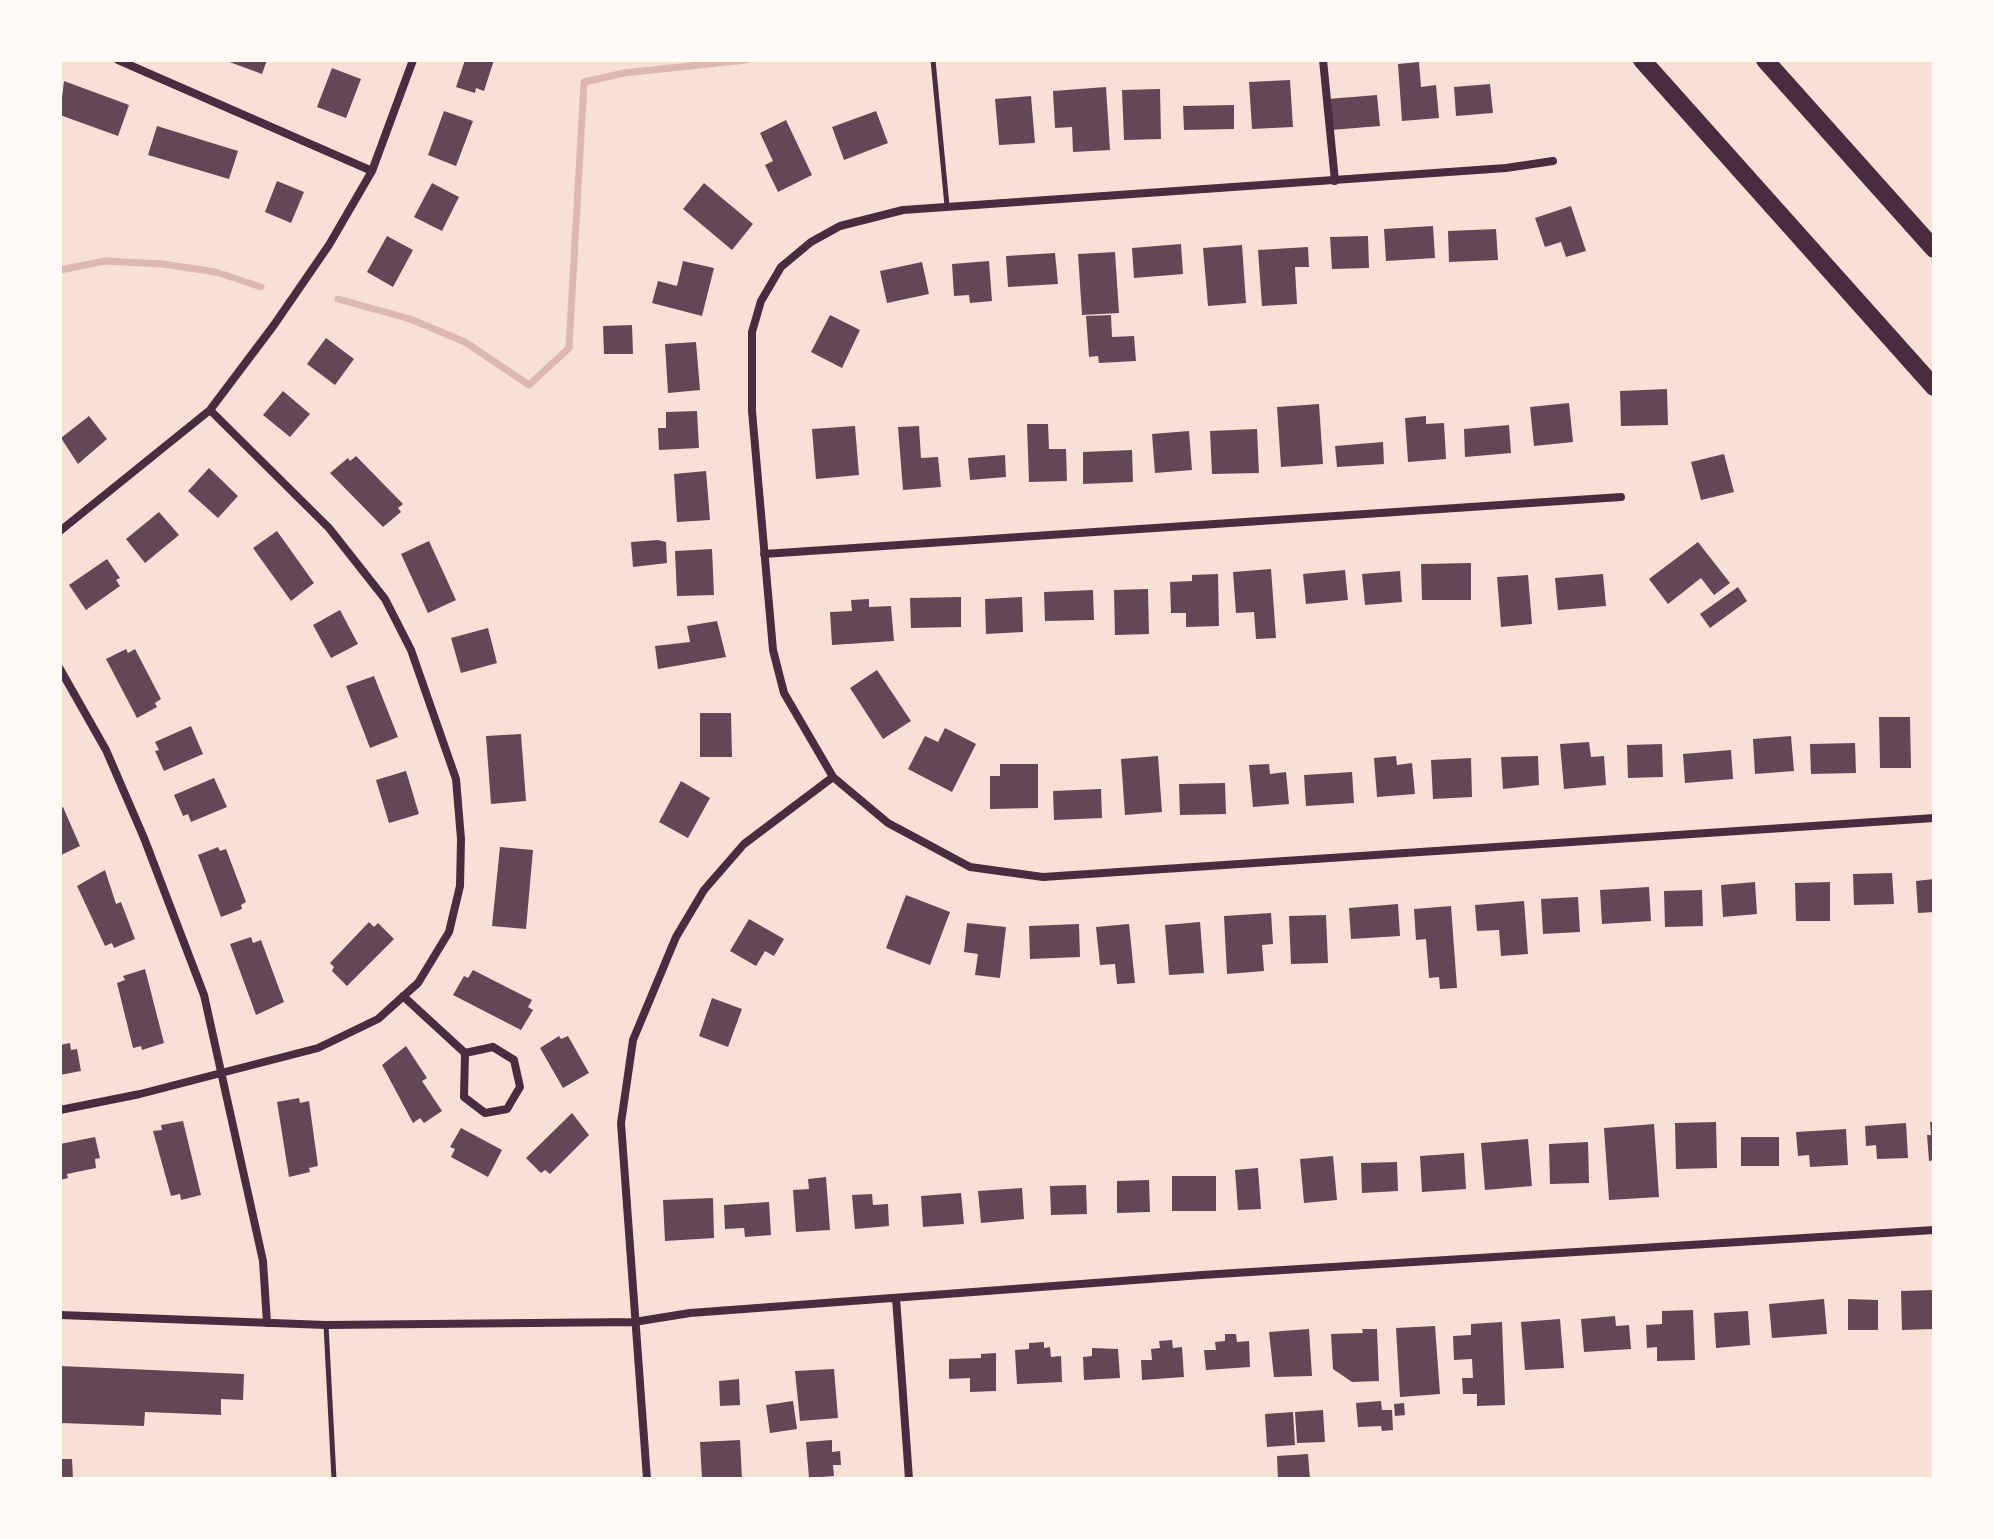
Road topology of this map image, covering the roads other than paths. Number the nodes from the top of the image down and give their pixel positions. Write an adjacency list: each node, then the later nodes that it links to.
1 (118, 60): 8 (street)
2 (413, 60): 8 (street)
3 (933, 60): 10 (lane)
4 (1323, 60): 9 (street)
5 (1642, 60): 12 (highway)
6 (1765, 60): 11 (highway)
7 (1553, 161): 9 (street)
8 (372, 171): 13 (street)
9 (1335, 181): 10 (street)
10 (947, 207): 16 (street)
11 (1934, 249)
12 (1934, 387)
13 (210, 410): 15 (street); 20 (street)
14 (1621, 497): 16 (street)
15 (60, 531)
16 (764, 554): 18 (street)
17 (60, 669): 22 (street)
18 (833, 777): 19 (street); 27 (street)
19 (1934, 818)
20 (403, 996): 21 (street); 22 (street)
21 (465, 1053): 21 (street)
22 (223, 1072): 23 (street); 28 (street)
23 (60, 1110)
24 (1934, 1230): 25 (street)
25 (896, 1298): 27 (street); 32 (street)
26 (60, 1315): 28 (street)
27 (634, 1322): 29 (street); 31 (street)
28 (267, 1323): 29 (street)
29 (326, 1325): 30 (lane)
30 (334, 1479)
31 (647, 1479)
32 (909, 1479)

